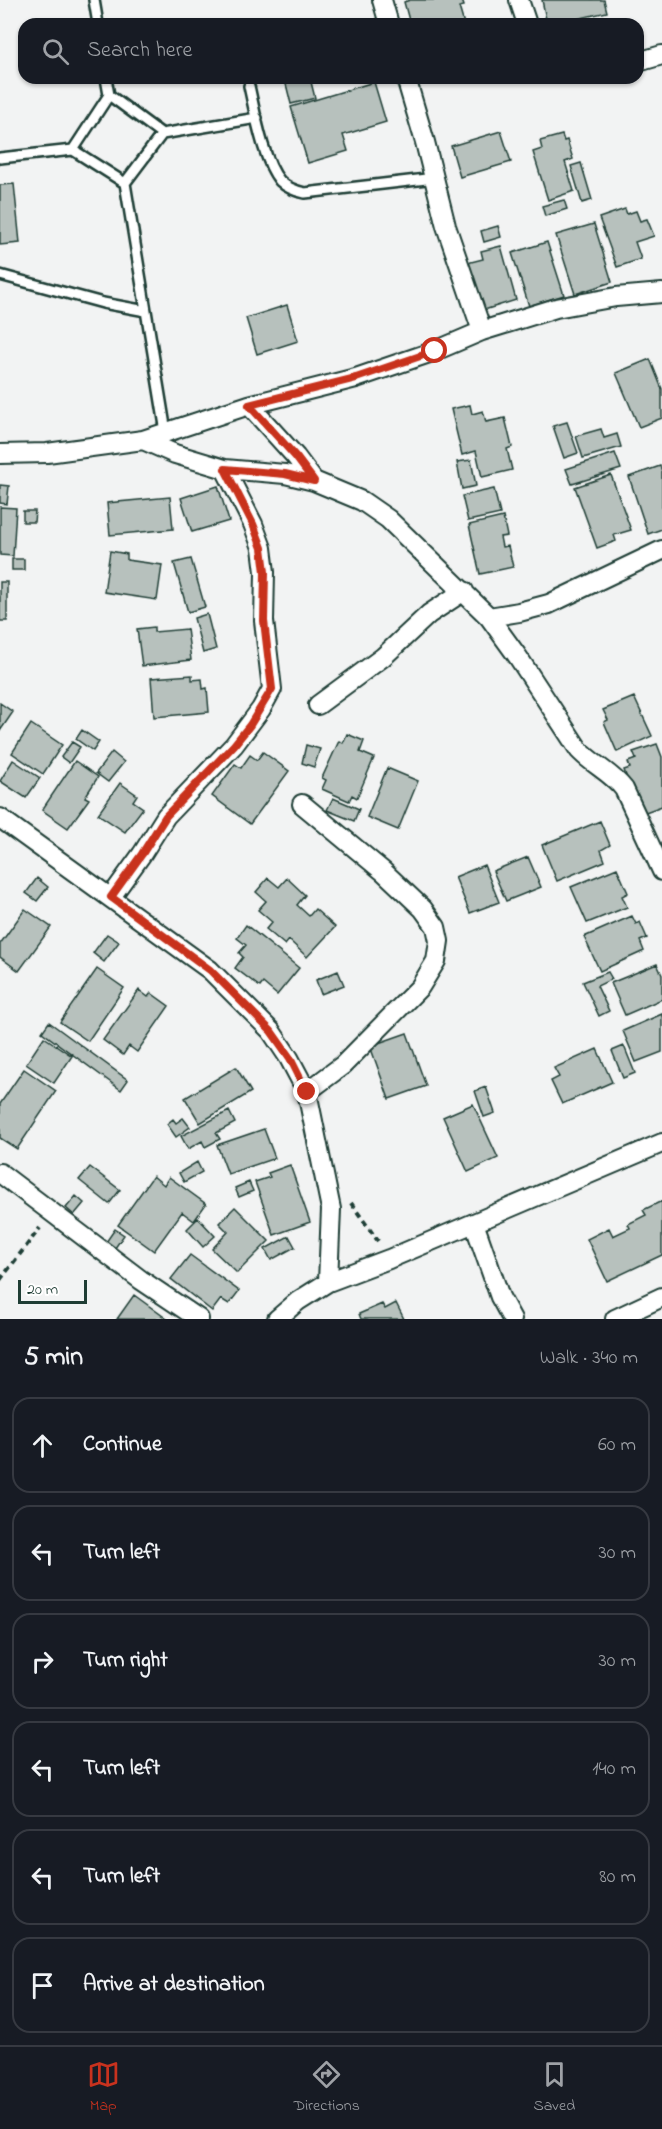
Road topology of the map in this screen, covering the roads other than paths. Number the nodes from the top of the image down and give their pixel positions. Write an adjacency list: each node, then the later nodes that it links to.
1 (94, 0): 4 (lane)
2 (382, 0): 5 (street)
3 (519, 0): 6 (street)
4 (97, 18)
5 (387, 18)
6 (525, 18)
7 (662, 55): 8 (street)
8 (644, 60)
9 (107, 84): 12 (lane)
10 (408, 84): 17 (street)
11 (249, 86): 13 (lane)
12 (109, 95): 14 (lane); 15 (lane)
13 (257, 118): 14 (lane); 17 (lane)
14 (162, 134): 18 (lane)
15 (73, 150): 16 (lane); 18 (lane)
16 (0, 158)
17 (435, 178): 22 (street)
18 (126, 183): 21 (lane)
19 (0, 275): 21 (lane)
20 (662, 293): 22 (street)
21 (146, 311): 24 (lane)
22 (482, 331): 23 (street)
23 (249, 405): 24 (street); 28 (street)
24 (166, 432): 25 (street)
25 (144, 440): 26 (street); 27 (street)
26 (0, 454)
27 (225, 469): 28 (street); 37 (street)
28 (314, 481): 30 (street)
29 (662, 550): 31 (street)
30 (464, 591): 31 (street); 32 (street)
31 (489, 617): 35 (street)
32 (318, 705)
33 (302, 804): 38 (street)
34 (0, 818): 37 (street)
35 (656, 843): 36 (street)
36 (662, 871)
37 (111, 897): 38 (street)
38 (307, 1092): 42 (street)
39 (662, 1143): 41 (street)
40 (0, 1173): 44 (street)
41 (474, 1223): 42 (street); 46 (street)
42 (328, 1282): 45 (street)
43 (662, 1297): 47 (street)
44 (199, 1319)
45 (277, 1319)
46 (512, 1319)
47 (615, 1319)

